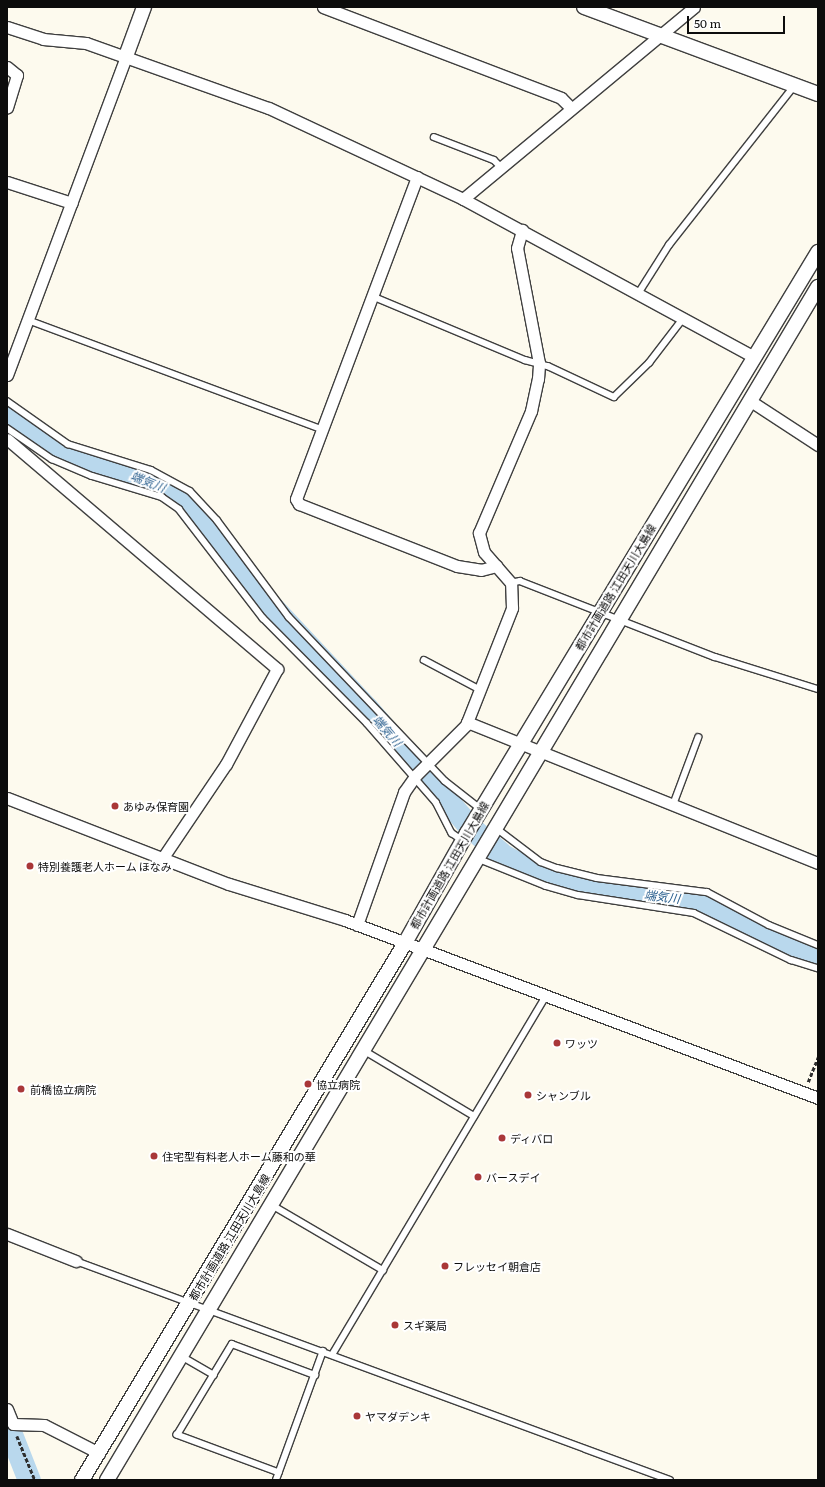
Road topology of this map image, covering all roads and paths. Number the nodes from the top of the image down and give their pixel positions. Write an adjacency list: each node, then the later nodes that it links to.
1 (144, 7): 7 (street)
2 (323, 7): 12 (street)
3 (584, 7): 6 (street)
4 (694, 7): 6 (street)
5 (8, 30): 7 (street)
6 (660, 36): 9 (street); 12 (street)
7 (126, 56): 15 (street); 18 (street)
8 (7, 67): 11 (street)
9 (795, 85): 10 (street); 22 (lane)
10 (818, 94)
11 (7, 108)
12 (571, 108): 14 (street)
13 (434, 137): 14 (lane)
14 (500, 166): 17 (street)
15 (417, 178): 17 (street); 23 (street)
16 (7, 182): 18 (street)
17 (463, 199): 19 (street)
18 (72, 203): 24 (street)
19 (522, 230): 22 (street); 27 (street)
20 (818, 252): 26 (street, 都市計画道路 江田天川大島線)
21 (818, 287): 29 (street, 都市計画道路 江田天川大島線)
22 (638, 294): 25 (street)
23 (372, 296): 27 (lane); 32 (street)
24 (28, 320): 28 (street); 32 (lane)
25 (682, 320): 26 (street); 27 (lane)
26 (754, 357): 37 (street, 都市計画道路 江田天川大島線)
27 (539, 363): 35 (street)
28 (7, 375)
29 (749, 400): 34 (street); 38 (street, 都市計画道路 江田天川大島線)
30 (7, 401): 46 (lane)
31 (7, 428): 47 (lane)
32 (321, 429): 35 (street)
33 (7, 439): 54 (street)
34 (818, 445)
35 (496, 566): 36 (street)
36 (511, 583): 37 (lane); 41 (street)
37 (600, 612): 38 (lane); 44 (street, 都市計画道路 江田天川大島線)
38 (619, 619): 40 (lane); 45 (street, 都市計画道路 江田天川大島線)
39 (424, 660): 41 (lane)
40 (818, 689)
41 (481, 690): 42 (street)
42 (468, 722): 44 (street); 46 (street)
43 (698, 738): 49 (lane)
44 (520, 744): 45 (street); 50 (street, 都市計画道路 江田天川大島線)
45 (540, 752): 49 (street); 51 (street, 都市計画道路 江田天川大島線)
46 (428, 762): 47 (street); 50 (lane)
47 (415, 776): 52 (lane); 56 (street)
48 (7, 798): 54 (street)
49 (673, 805): 55 (street)
50 (480, 811): 52 (street, 都市計画道路 江田天川大島線)
51 (495, 828): 53 (street, 都市計画道路 江田天川大島線); 58 (lane)
52 (465, 836): 57 (street, 都市計画道路 江田天川大島線)
53 (481, 853): 59 (street, 都市計画道路 江田天川大島線); 60 (lane)
54 (164, 856): 56 (street)
55 (818, 863)
56 (357, 925): 57 (street)
57 (405, 943): 59 (street); 71 (street, 都市計画道路 江田天川大島線)
58 (818, 945)
59 (425, 951): 61 (street); 62 (street, 都市計画道路 江田天川大島線)
60 (818, 968)
61 (546, 996): 64 (street); 66 (lane)
62 (365, 1051): 66 (lane); 67 (street, 都市計画道路 江田天川大島線)
63 (818, 1057): 64 (path)
64 (805, 1093): 65 (street)
65 (818, 1098)
66 (474, 1116): 70 (lane)
67 (272, 1205): 70 (lane); 72 (street, 都市計画道路 江田天川大島線)
68 (7, 1234): 69 (street)
69 (76, 1261): 71 (lane)
70 (383, 1270): 74 (lane)
71 (190, 1302): 72 (lane); 80 (street, 都市計画道路 江田天川大島線)
72 (209, 1309): 73 (lane); 75 (street, 都市計画道路 江田天川大島線)
73 (323, 1351): 74 (lane); 77 (lane)
74 (332, 1355): 86 (lane)
75 (181, 1356): 76 (lane); 84 (street, 都市計画道路 江田天川大島線)
76 (214, 1375): 77 (lane); 81 (lane)
77 (315, 1375): 81 (lane)
78 (7, 1409): 79 (street)
79 (13, 1424): 80 (street); 82 (path)
80 (99, 1454): 83 (street, 都市計画道路 江田天川大島線)
81 (279, 1473): 85 (lane)
82 (35, 1480)
83 (82, 1480)
84 (107, 1480)
85 (276, 1480)
86 (670, 1480)

